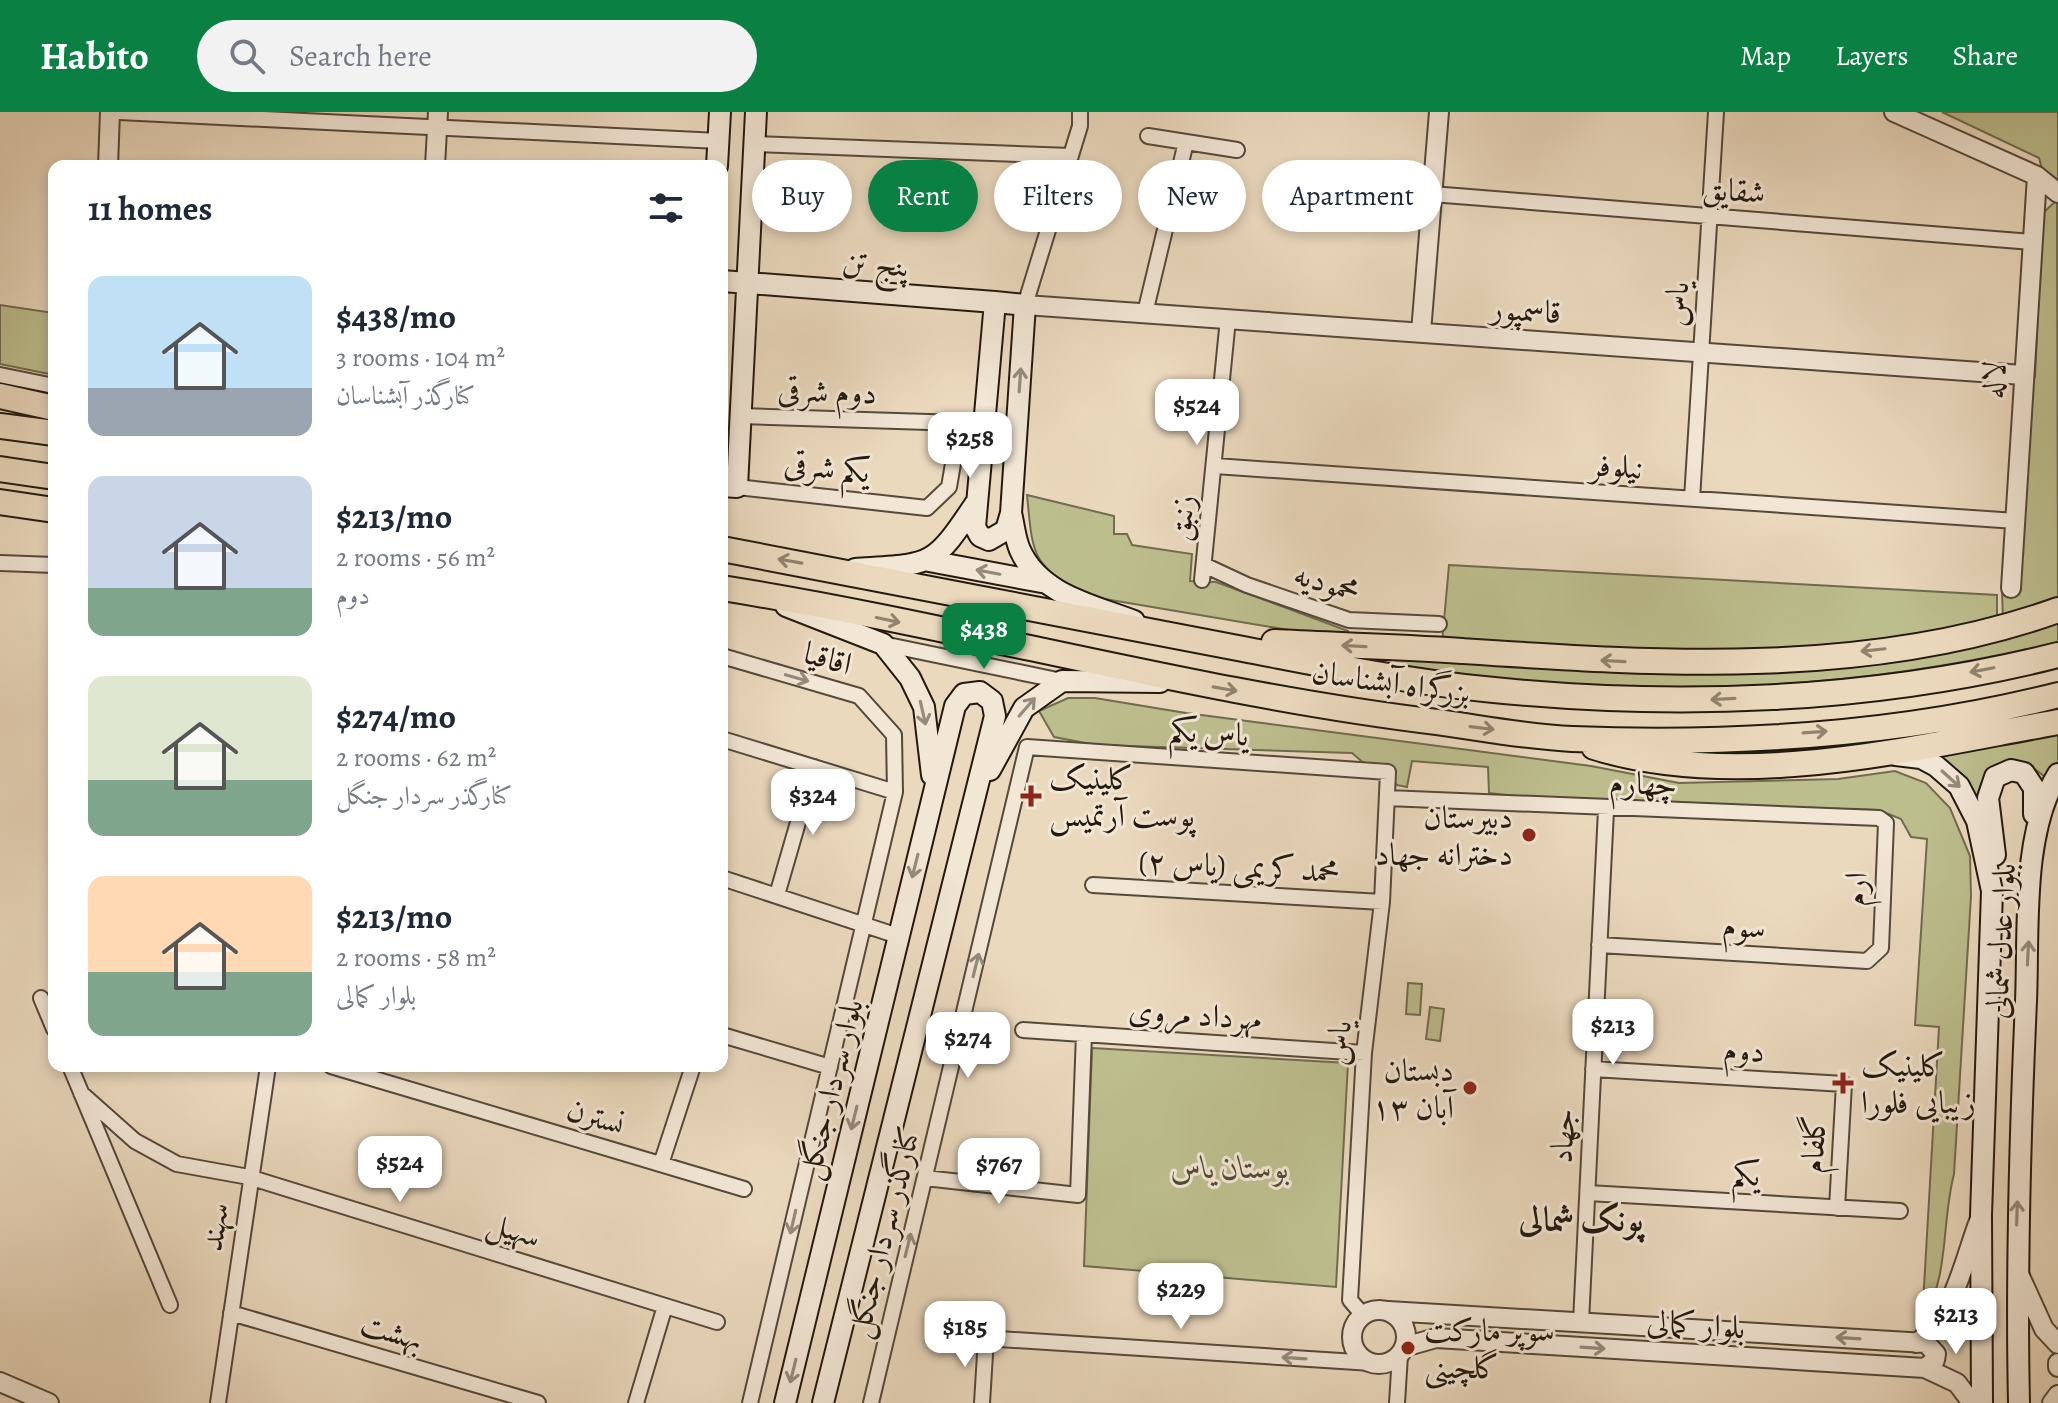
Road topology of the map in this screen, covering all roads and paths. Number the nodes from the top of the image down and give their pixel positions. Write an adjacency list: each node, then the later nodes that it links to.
1 (110, 112): 16 (street)
2 (119, 112): 9 (street)
3 (720, 112): 11 (main road)
4 (756, 112): 13 (main road)
5 (1080, 112): 15 (street)
6 (1439, 112): 19 (street)
7 (1716, 112): 23 (street, یاس)
8 (1894, 112): 20 (street)
9 (437, 120): 11 (street); 17 (street)
10 (1148, 136): 12 (street)
11 (719, 141): 18 (main road)
12 (1186, 142): 14 (street); 30 (street)
13 (754, 144): 15 (street); 27 (main road)
14 (1237, 150)
15 (1071, 156): 29 (street)
16 (108, 160)
17 (435, 160)
18 (717, 160)
19 (1435, 160)
20 (2037, 176): 21 (street); 25 (street, لاله)
21 (2058, 193)
22 (1442, 195): 23 (street, شقایق)
23 (1710, 216): 25 (street, شقایق); 33 (street, یاس)
24 (1429, 232): 32 (street)
25 (2032, 242): 35 (street, لاله)
26 (728, 281): 27 (main road, پنج تن)
27 (747, 283): 28 (main road, پنج تن); 39 (main road)
28 (995, 302): 29 (main road, پنج تن); 49 (main road)
29 (1025, 305): 30 (street, قاسمپور); 52 (main road, one-way to 29)
30 (1145, 313): 31 (street, قاسمپور)
31 (1228, 319): 32 (street, قاسمپور); 44 (street, زنبق)
32 (1421, 332): 33 (street, قاسمپور)
33 (1701, 352): 35 (street, قاسمپور); 48 (street, یاس)
34 (0, 375): 36 (street)
35 (2023, 375): 53 (street, لاله)
36 (48, 385)
37 (0, 396): 38 (highway)
38 (48, 407)
39 (741, 416): 40 (street, دوم شرقی); 43 (main road)
40 (960, 423): 47 (street, یکم شرقی)
41 (0, 426): 42 (highway)
42 (48, 432)
43 (730, 458): 47 (main road)
44 (1215, 466): 48 (street, نیلوفر); 59 (street, زنبق)
45 (0, 469): 46 (highway)
46 (48, 476)
47 (730, 486)
48 (1692, 499): 53 (street, نیلوفر)
49 (977, 501): 52 (main road); 55 (main road)
50 (0, 502): 51 (highway)
51 (48, 509)
52 (1011, 513): 60 (main road)
53 (2016, 521): 61 (street, لاله)
54 (728, 550): 58 (highway, بزرگراه آبشناسان, one-way to 54)
55 (929, 561): 58 (main road); 60 (main road, one-way to 55)
56 (0, 563): 57 (street)
57 (48, 565)
58 (842, 570): 66 (highway, بزرگراه آبشناسان)
59 (1203, 572): 65 (street, محمودیه)
60 (1047, 583): 66 (main road)
61 (2011, 588)
62 (728, 589): 63 (highway, بزرگراه آبشناسان)
63 (757, 593): 67 (main road); 71 (highway, بزرگراه آبشناسان, one-way to 71)
64 (2058, 610): 66 (highway, one-way to 66)
65 (1439, 624)
66 (1169, 636): 68 (highway, بزرگراه آبشناسان, one-way to 66)
67 (883, 644): 70 (street); 81 (main road, one-way to 81)
68 (2058, 655)
69 (728, 658): 82 (street, اقاقیا, one-way to 82)
70 (1062, 681): 71 (main road); 83 (main road, one-way to 70)
71 (1192, 683): 74 (highway, بزرگراه آبشناسان, one-way to 74)
72 (2058, 695): 74 (highway, بزرگراه آبشناسان, one-way to 72)
73 (2058, 722): 77 (highway)
74 (1569, 739): 77 (highway)
75 (728, 741): 78 (street)
76 (1027, 747): 79 (street, یاس یکم); 113 (street, کنارگذر سردار جنگل, one-way to 76)
77 (1880, 753): 90 (main road, بلوار عدل شمالی, one-way to 90)
78 (814, 767): 82 (street); 91 (street)
79 (1388, 772): 84 (street, یاس)
80 (2058, 774): 87 (main road, بلوار عدل شمالی)
81 (934, 790): 83 (main road, بلوار سردار جنگل); 94 (main road, بلوار سردار جنگل, one-way to 94)
82 (895, 792): 93 (street)
83 (975, 798): 143 (main road)
84 (1387, 798): 85 (street, چهارم); 92 (street, یاس)
85 (1606, 810): 86 (street, چهارم); 95 (street, جهاد)
86 (1886, 834): 96 (street, ارم)
87 (2032, 870): 90 (main road); 119 (main road, بلوار عدل شمالی, one-way to 87)
88 (728, 880): 91 (street)
89 (1093, 885): 92 (street, محمد کریمی (یاس ۲))
90 (1992, 891): 118 (main road, بلوار عدل شمالی)
91 (777, 895): 93 (street)
92 (1382, 902): 102 (street, یاس)
93 (864, 924): 94 (street); 103 (street)
94 (898, 936): 142 (main road, بلوار سردار جنگل, one-way to 142)
95 (1599, 945): 96 (street, سوم); 104 (street, جهاد)
96 (1881, 948)
97 (41, 998): 98 (street)
98 (48, 1015)
99 (1023, 1030): 100 (street, مهرداد مروی)
100 (1084, 1034): 102 (street, مهرداد مروی); 113 (street)
101 (728, 1037): 103 (street)
102 (1364, 1053): 124 (street, یاس)
103 (830, 1067): 141 (street, one-way to 141)
104 (1593, 1069): 109 (street, دوم); 115 (street, جهاد)
105 (72, 1072): 110 (street)
106 (267, 1072): 112 (street, سهند)
107 (351, 1072): 111 (street, نسترن)
108 (691, 1072): 111 (street, نسترن)
109 (1844, 1084): 116 (street, گلفام)
110 (81, 1093): 112 (street, سهیل); 120 (street)
111 (661, 1164): 114 (street, نسترن)
112 (249, 1177): 121 (street, سهیل); 123 (street, سهند)
113 (925, 1178): 144 (street, کنارگذر سردار جنگل, one-way to 113)
114 (744, 1189)
115 (1588, 1193): 116 (street, یکم); 126 (street, جهاد)
116 (1837, 1208): 117 (street, یکم)
117 (1900, 1211)
118 (1981, 1215): 129 (street); 148 (main road, بلوار عدل شمالی)
119 (2016, 1269): 130 (street); 149 (main road, بلوار عدل شمالی)
120 (170, 1305)
121 (665, 1306): 125 (street, سهیل); 140 (street)
122 (1388, 1311): 124 (street); 126 (street, بلوار کمالی); 131 (street)
123 (231, 1313): 136 (street, سهند); 139 (street, بهشت)
124 (1363, 1315): 132 (street)
125 (717, 1322)
126 (1581, 1322): 129 (street, بلوار کمالی, one-way to 126)
127 (937, 1335): 128 (street)
128 (986, 1338): 132 (street, one-way to 128); 145 (street)
129 (1921, 1343): 133 (street)
130 (2058, 1344)
131 (1402, 1351): 132 (street); 133 (street, بلوار کمالی, one-way to 133); 146 (street)
132 (1372, 1363)
133 (1925, 1368): 147 (street, بلوار کمالی)
134 (0, 1382): 137 (street)
135 (2058, 1395): 150 (street)
136 (218, 1399): 138 (street)
137 (49, 1403)
138 (204, 1403)
139 (538, 1403)
140 (636, 1403)
141 (750, 1403)
142 (785, 1403)
143 (823, 1403)
144 (871, 1403)
145 (982, 1403)
146 (1397, 1403)
147 (1972, 1403)
148 (1982, 1403)
149 (2019, 1403)
150 (2052, 1403)

